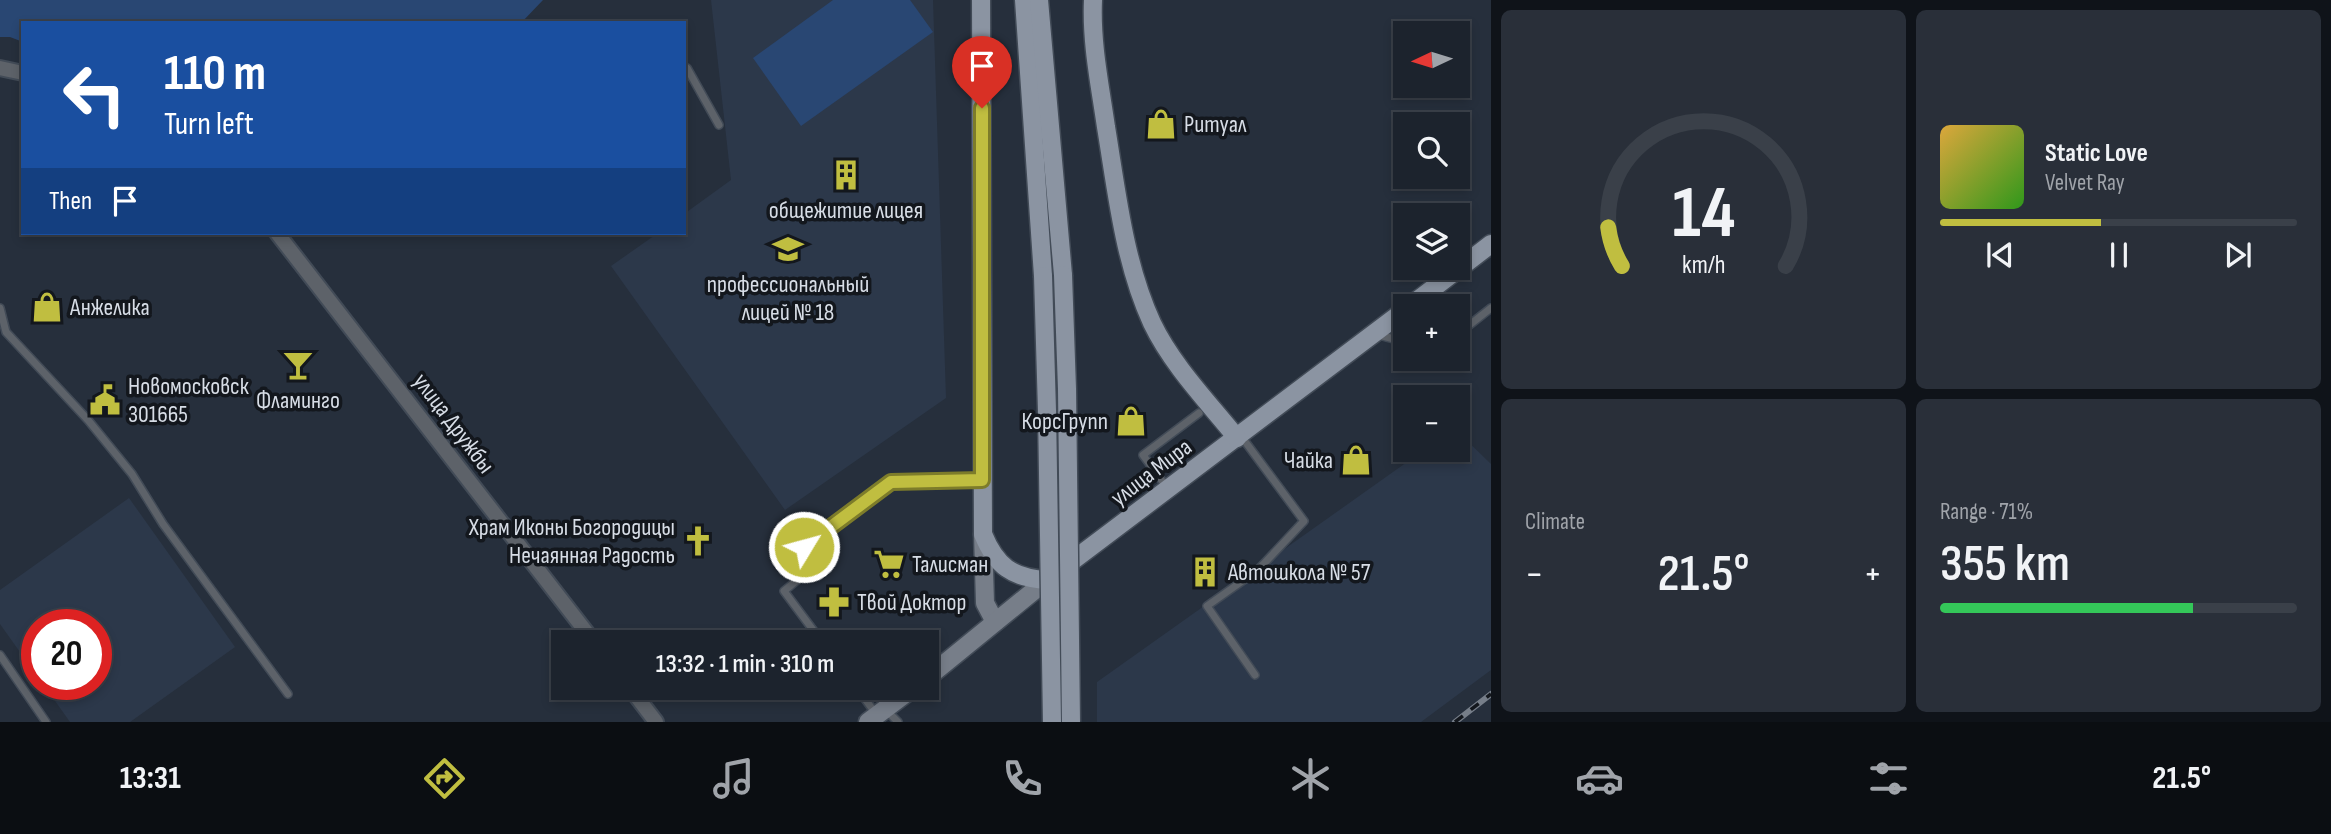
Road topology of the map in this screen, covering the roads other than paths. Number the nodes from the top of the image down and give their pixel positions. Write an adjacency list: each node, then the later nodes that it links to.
1 (981, 0): 20 (main road)
2 (1024, 0): 37 (main road, bridge)
3 (1039, 0): 38 (main road, bridge)
4 (1093, 0): 19 (main road)
5 (0, 68): 7 (street)
6 (686, 68): 8 (lane)
7 (21, 73)
8 (719, 125)
9 (279, 235): 25 (street, улица Дружбы)
10 (1491, 244): 11 (main road)
11 (1426, 294)
12 (0, 308): 30 (lane)
13 (1491, 308): 15 (lane)
14 (1393, 320): 16 (main road, улица Мира)
15 (1470, 325)
16 (1375, 334): 17 (lane); 19 (main road, улица Мира)
17 (1393, 339)
18 (1199, 413): 21 (lane)
19 (1239, 437): 21 (main road, улица Мира); 29 (lane)
20 (982, 480): 22 (main road); 26 (lane)
21 (1168, 489): 23 (main road, улица Мира)
22 (983, 534): 23 (main road); 24 (main road)
23 (1047, 580): 24 (main road, улица Мира)
24 (995, 622): 28 (main road, улица Мира)
25 (585, 630)
26 (813, 630)
27 (0, 655): 35 (lane)
28 (939, 668)
29 (1255, 675)
30 (288, 694)
31 (639, 700): 36 (street)
32 (869, 700): 34 (lane)
33 (902, 700): 34 (main road)
34 (885, 718)
35 (46, 722)
36 (656, 722)
37 (1052, 722)
38 (1071, 722)

